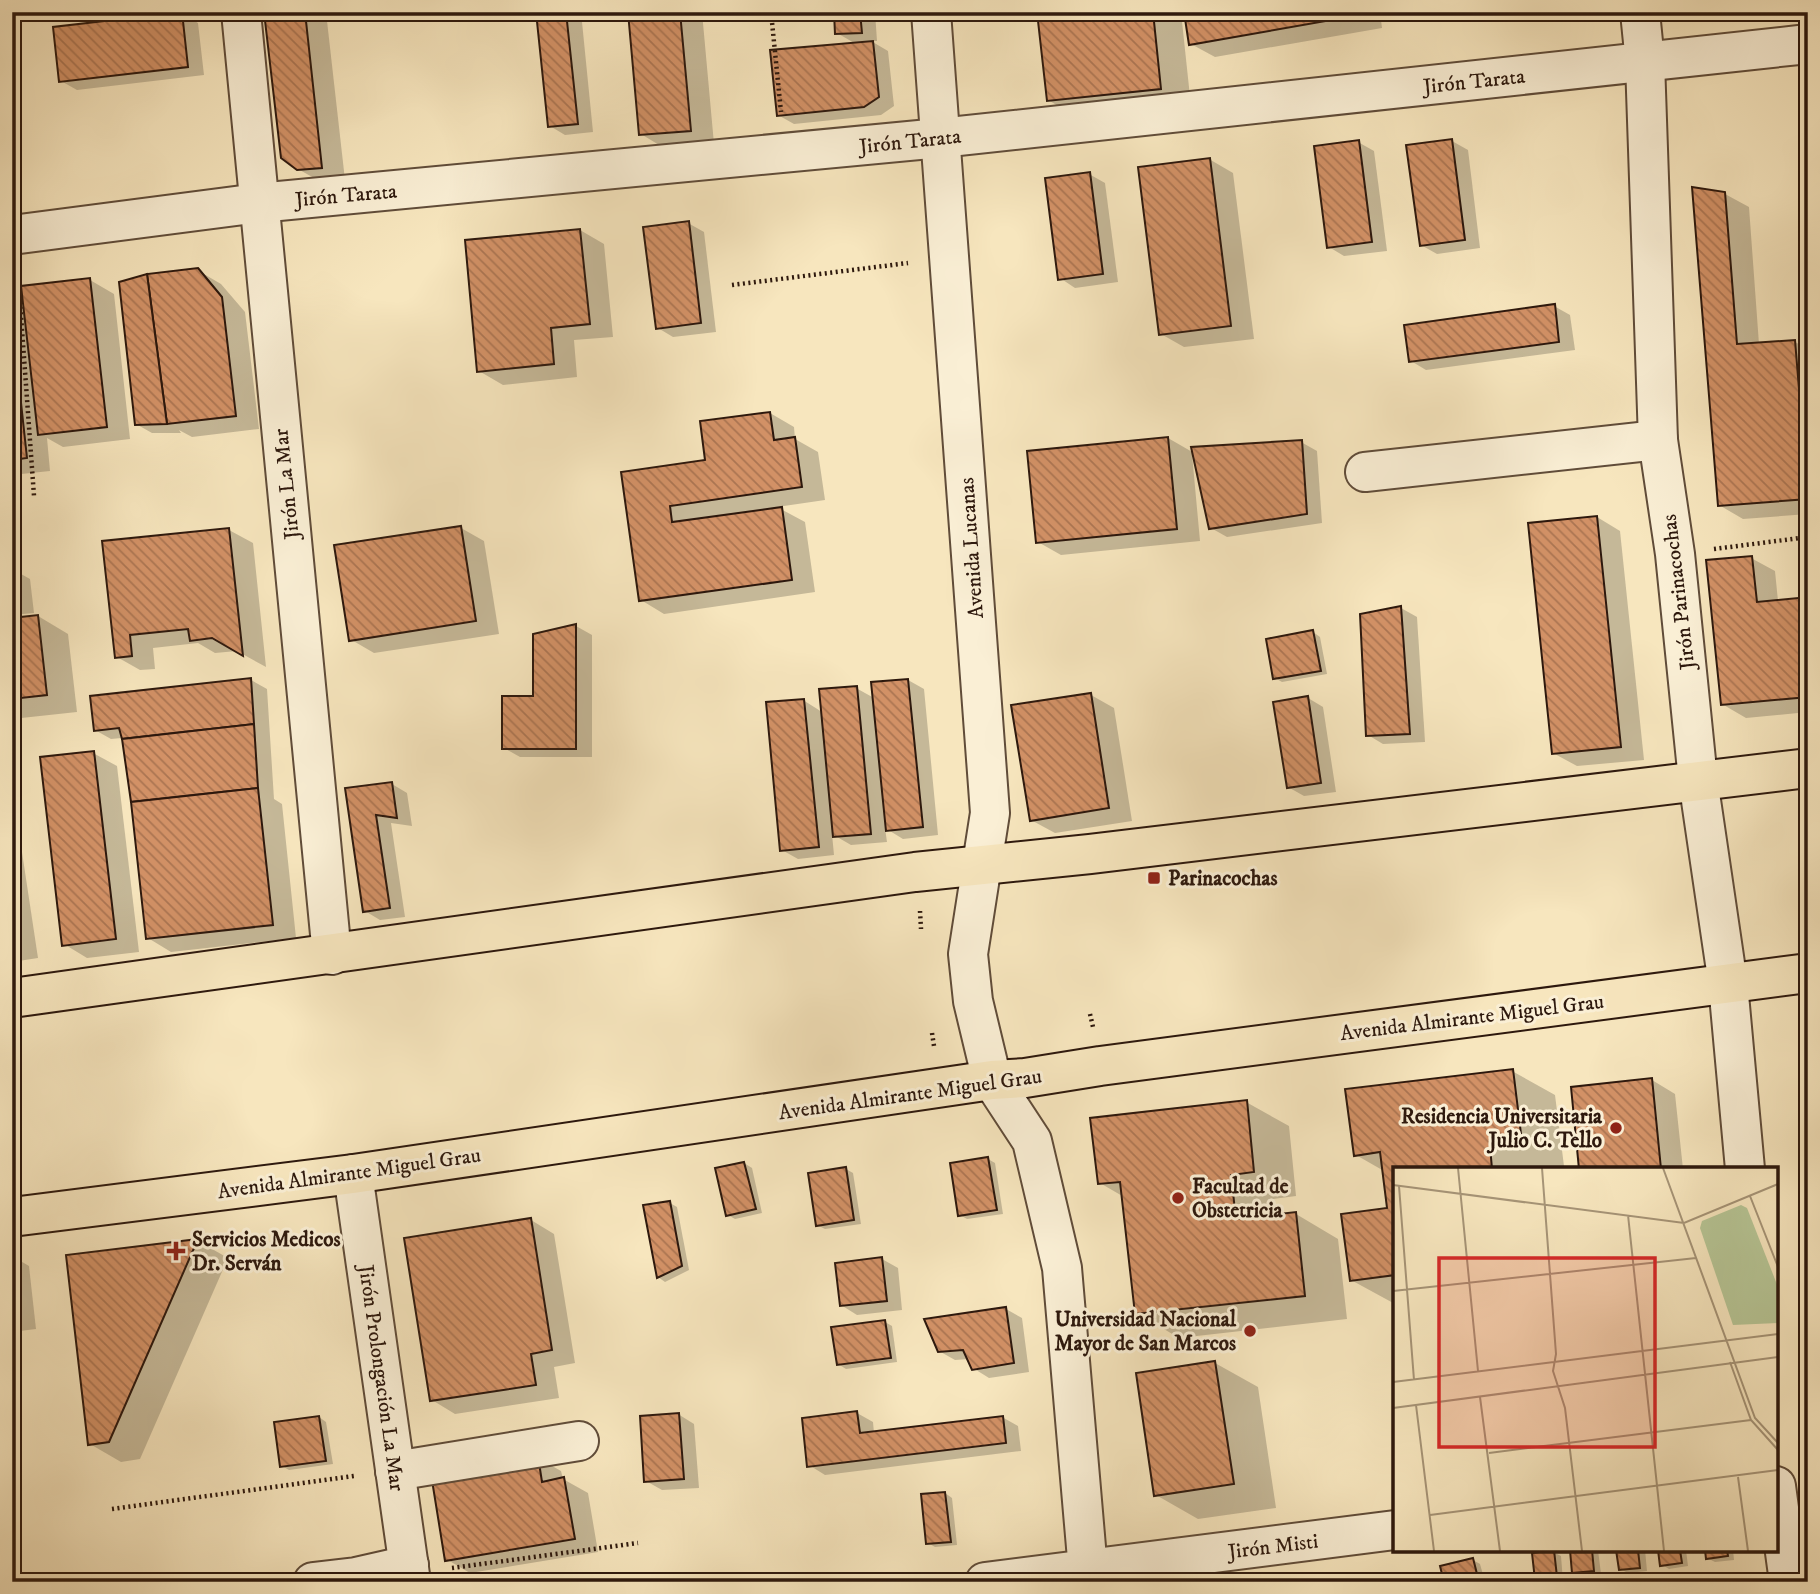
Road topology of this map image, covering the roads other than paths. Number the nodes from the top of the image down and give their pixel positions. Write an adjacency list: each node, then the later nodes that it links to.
1 (241, 12): 7 (street, Jirón La Mar)
2 (931, 12): 6 (street, Avenida Lucanas)
3 (1640, 12): 5 (street, Jirón Parinacochas)
4 (1808, 44): 5 (street, Jirón Tarata)
5 (1645, 62): 6 (street, Jirón Tarata); 9 (street, Jirón Parinacochas)
6 (940, 138): 7 (street, Jirón Tarata); 13 (street, Avenida Lucanas)
7 (258, 204): 8 (street, Jirón Tarata); 14 (street, Jirón La Mar)
8 (13, 234)
9 (1658, 440): 10 (street); 12 (street, Jirón Parinacochas)
10 (1365, 472)
11 (1808, 768): 12 (main road)
12 (1698, 780): 13 (main road); 16 (street, Jirón Parinacochas)
13 (982, 864): 14 (main road); 18 (street, Avenida Lucanas)
14 (332, 955): 17 (main road)
15 (1808, 973): 16 (main road, Avenida Almirante Miguel Grau)
16 (1728, 984): 18 (main road, Avenida Almirante Miguel Grau); 19 (street, Jirón Parinacochas)
17 (12, 998)
18 (992, 1080): 20 (main road, Avenida Almirante Miguel Grau); 29 (street, Avenida Lucanas)
19 (1745, 1167)
20 (353, 1174): 21 (main road, Avenida Almirante Miguel Grau); 23 (street, Jirón Prolongación La Mar)
21 (12, 1217)
22 (579, 1441): 23 (street)
23 (395, 1471): 28 (street, Jirón Prolongación La Mar)
24 (1808, 1477): 25 (street)
25 (1778, 1483)
26 (1778, 1498): 32 (street)
27 (1393, 1530): 29 (street, Jirón Misti)
28 (410, 1573): 30 (street)
29 (1088, 1576): 31 (street, Jirón Misti)
30 (313, 1582)
31 (985, 1582)
32 (1789, 1582)

